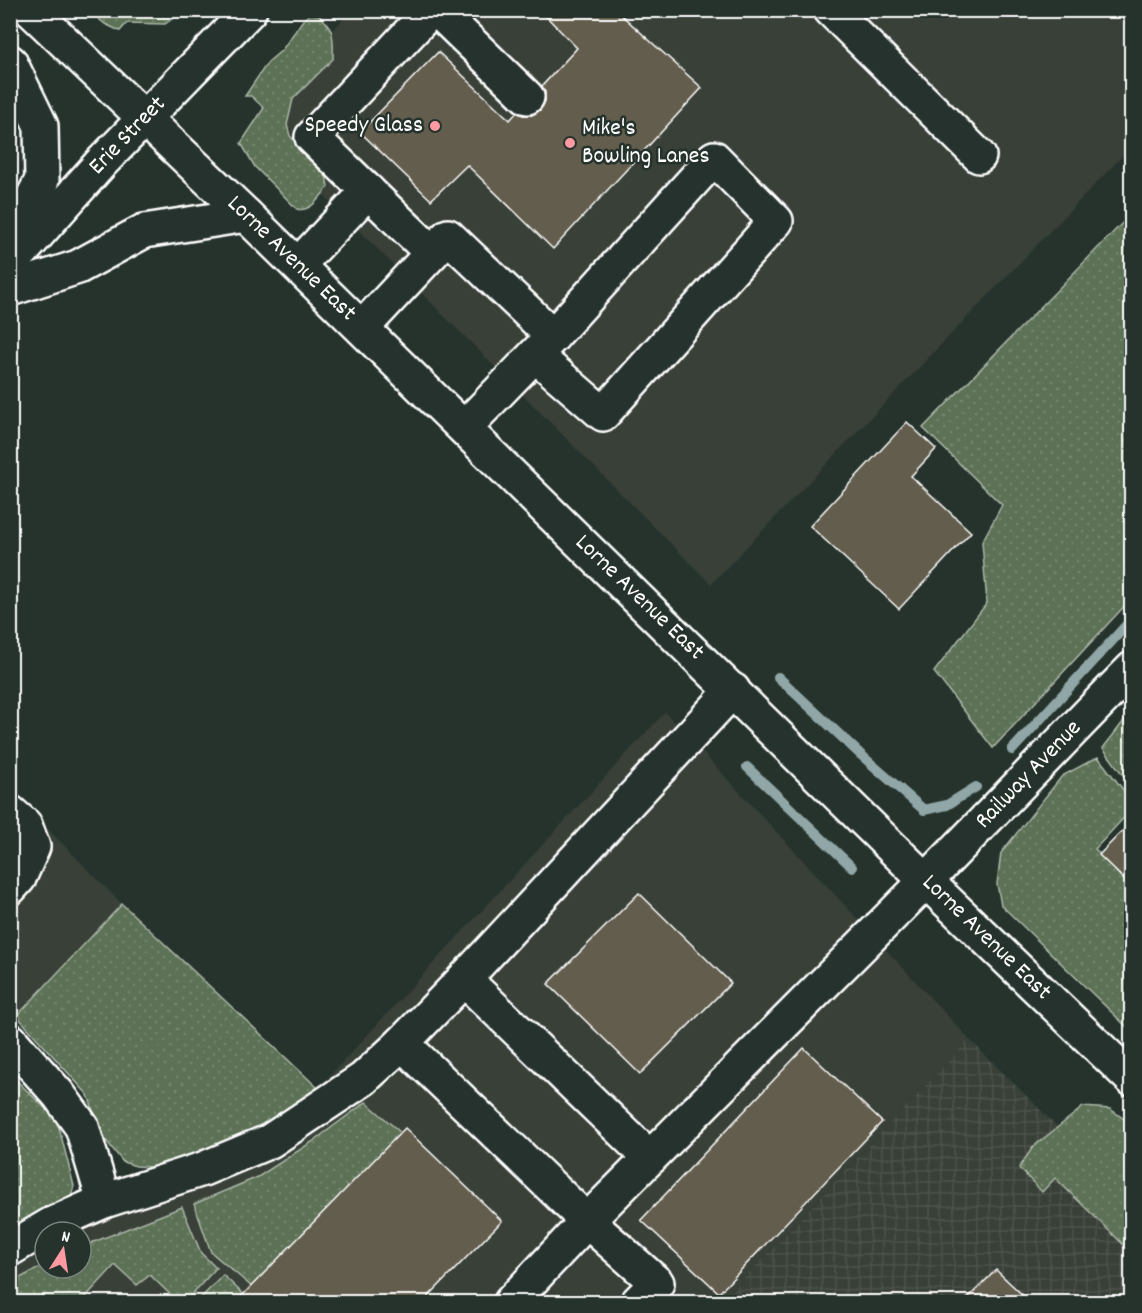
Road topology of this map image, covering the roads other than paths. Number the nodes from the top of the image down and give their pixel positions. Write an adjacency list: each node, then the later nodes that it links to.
1 (31, 10): 8 (main road, Lorne Avenue East)
2 (250, 10): 8 (main road, Erie Street)
3 (430, 10): 10 (main road)
4 (437, 10): 7 (main road)
5 (831, 10): 9 (main road)
6 (10, 62): 12 (main road)
7 (527, 97)
8 (144, 119): 11 (main road, Lorne Avenue East); 14 (main road, Erie Street)
9 (979, 156)
10 (368, 191): 13 (main road); 15 (main road)
11 (246, 215): 15 (main road, Lorne Avenue East); 16 (main road)
12 (10, 241)
13 (432, 253): 17 (main road); 18 (main road)
14 (10, 265)
15 (298, 265): 17 (main road, Lorne Avenue East)
16 (10, 289)
17 (362, 328): 19 (main road, Lorne Avenue East)
18 (544, 346): 18 (main road); 19 (main road)
19 (464, 428): 21 (main road, Lorne Avenue East)
20 (1131, 669): 23 (main road, Railway Avenue)
21 (733, 690): 23 (main road, Lorne Avenue East); 25 (main road)
22 (10, 812): 24 (main road)
23 (926, 881): 28 (main road, Lorne Avenue East); 29 (main road, Railway Avenue)
24 (10, 888)
25 (464, 979): 27 (main road); 29 (main road)
26 (10, 1040): 30 (main road)
27 (402, 1043): 30 (main road); 31 (main road)
28 (1131, 1079)
29 (650, 1158): 31 (main road, Railway Avenue)
30 (104, 1201): 32 (main road)
31 (587, 1221): 33 (main road, Railway Avenue); 34 (main road)
32 (10, 1249)
33 (511, 1302)
34 (638, 1302)

